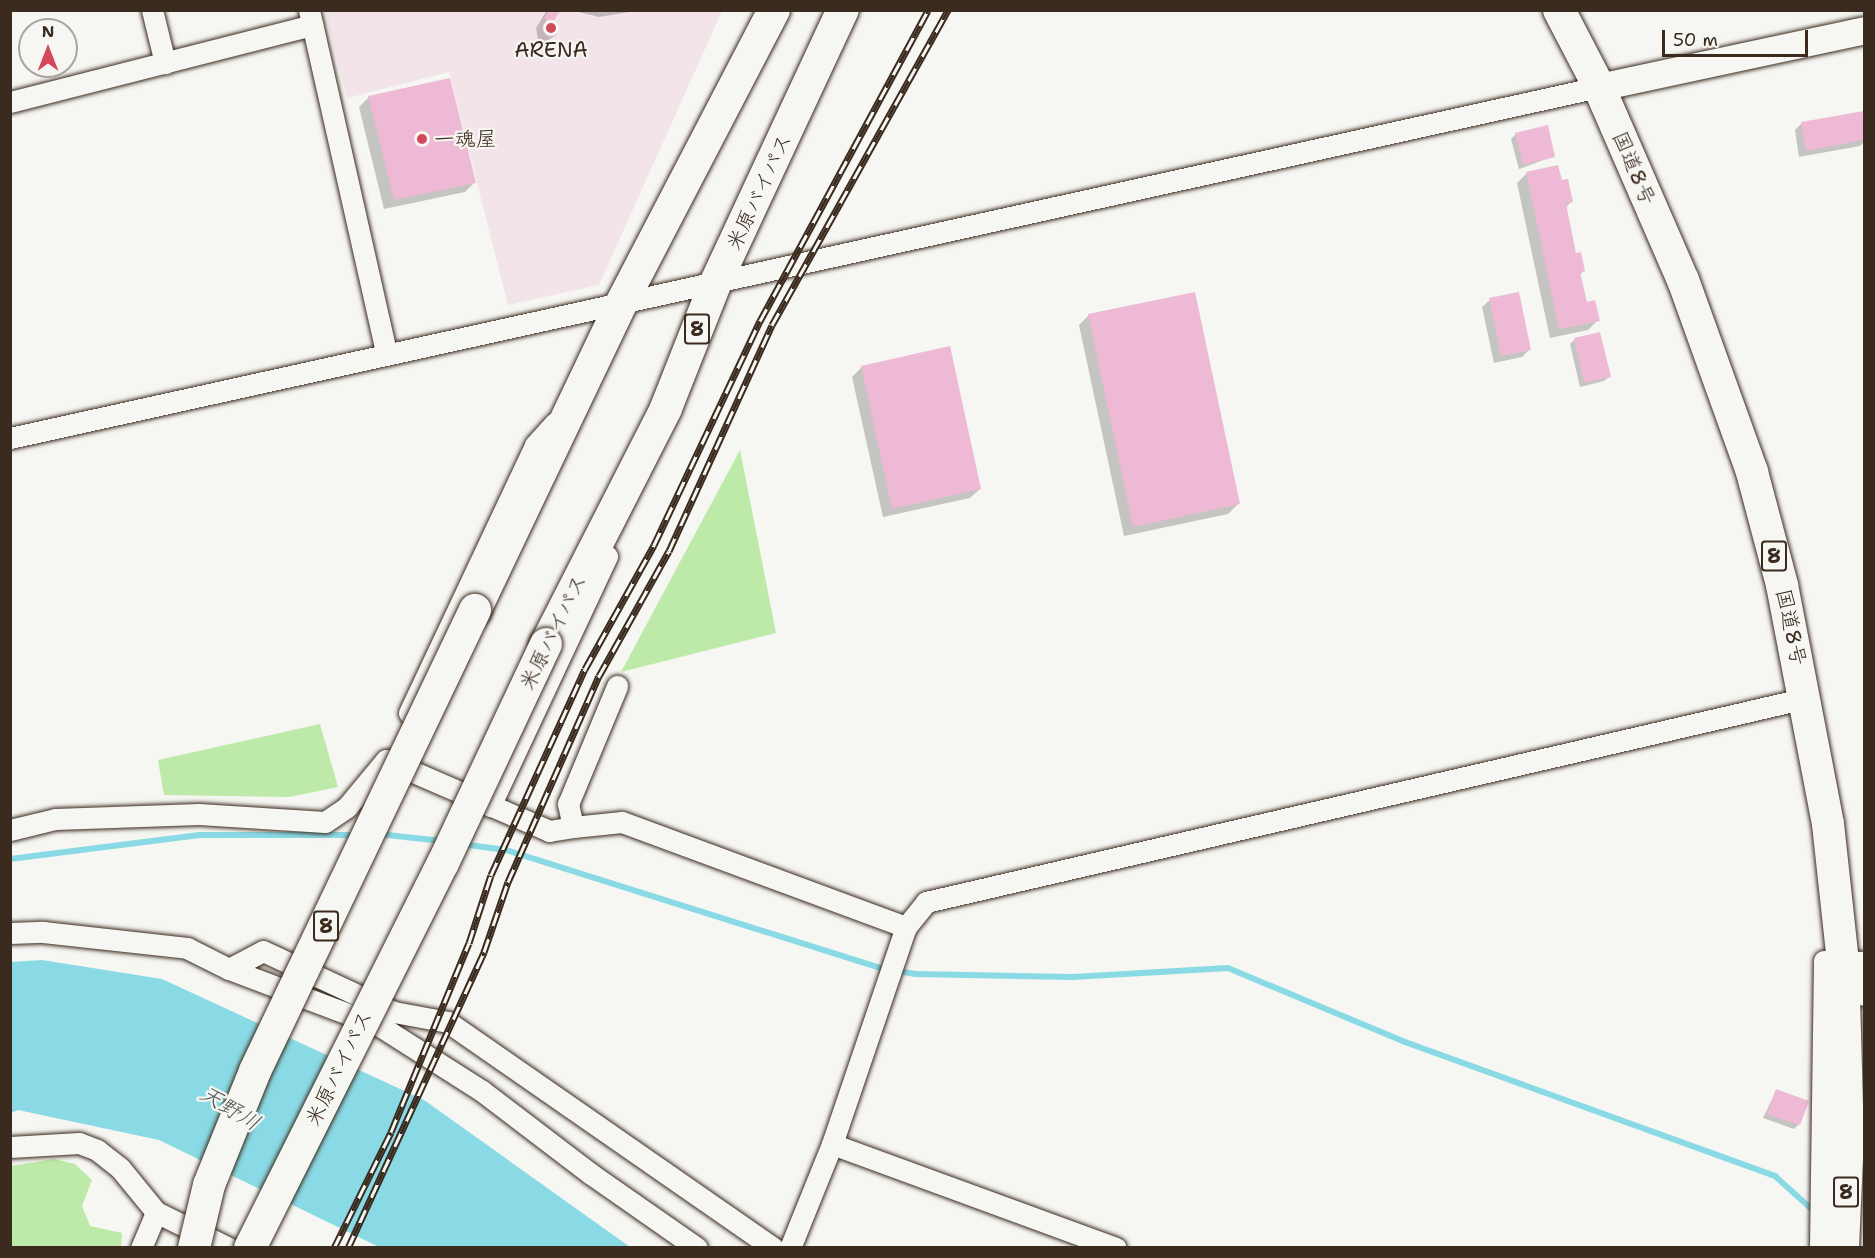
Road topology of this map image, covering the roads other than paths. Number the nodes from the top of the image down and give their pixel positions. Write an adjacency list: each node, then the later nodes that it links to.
1 (152, 10): 7 (street)
2 (774, 10): 11 (highway, 8)
3 (843, 10): 10 (highway, 米原バイパス / 8)
4 (1559, 10): 8 (highway, 国道8号 / 8)
5 (311, 18): 7 (street); 12 (street)
6 (1864, 30): 8 (main road)
7 (165, 63): 9 (street)
8 (1599, 87): 10 (street); 17 (highway, 国道8号 / 8)
9 (10, 102)
10 (715, 284): 11 (street); 14 (highway, 米原バイパス / 8)
11 (621, 304): 12 (street); 13 (highway, 8)
12 (386, 353): 15 (street)
13 (578, 398): 18 (street); 30 (highway, 8, bridge)
14 (666, 408): 19 (street); 36 (highway, 米原バイパス / 8, bridge)
15 (10, 438)
16 (616, 686): 20 (street)
17 (1806, 698): 22 (street); 24 (highway, 国道8号 / 8)
18 (386, 760): 19 (street); 21 (street)
19 (490, 806): 20 (street)
20 (573, 827): 22 (street)
21 (10, 830)
22 (906, 927): 28 (street)
23 (10, 933): 25 (street)
24 (1856, 962): 26 (street); 27 (highway, 国道8号 / 8)
25 (229, 969): 37 (street); 38 (street)
26 (1864, 995)
27 (1836, 1136): 41 (street); 42 (highway, 国道8号 / 8)
28 (832, 1144): 39 (street); 40 (street)
29 (10, 1147): 31 (street)
30 (209, 1185): 33 (highway, bridge); 34 (highway, 8, bridge)
31 (156, 1212): 32 (street); 35 (street)
32 (141, 1248)
33 (179, 1248)
34 (194, 1248)
35 (229, 1248)
36 (250, 1248)
37 (697, 1248)
38 (773, 1248)
39 (790, 1248)
40 (1116, 1248)
41 (1820, 1248)
42 (1843, 1248)

